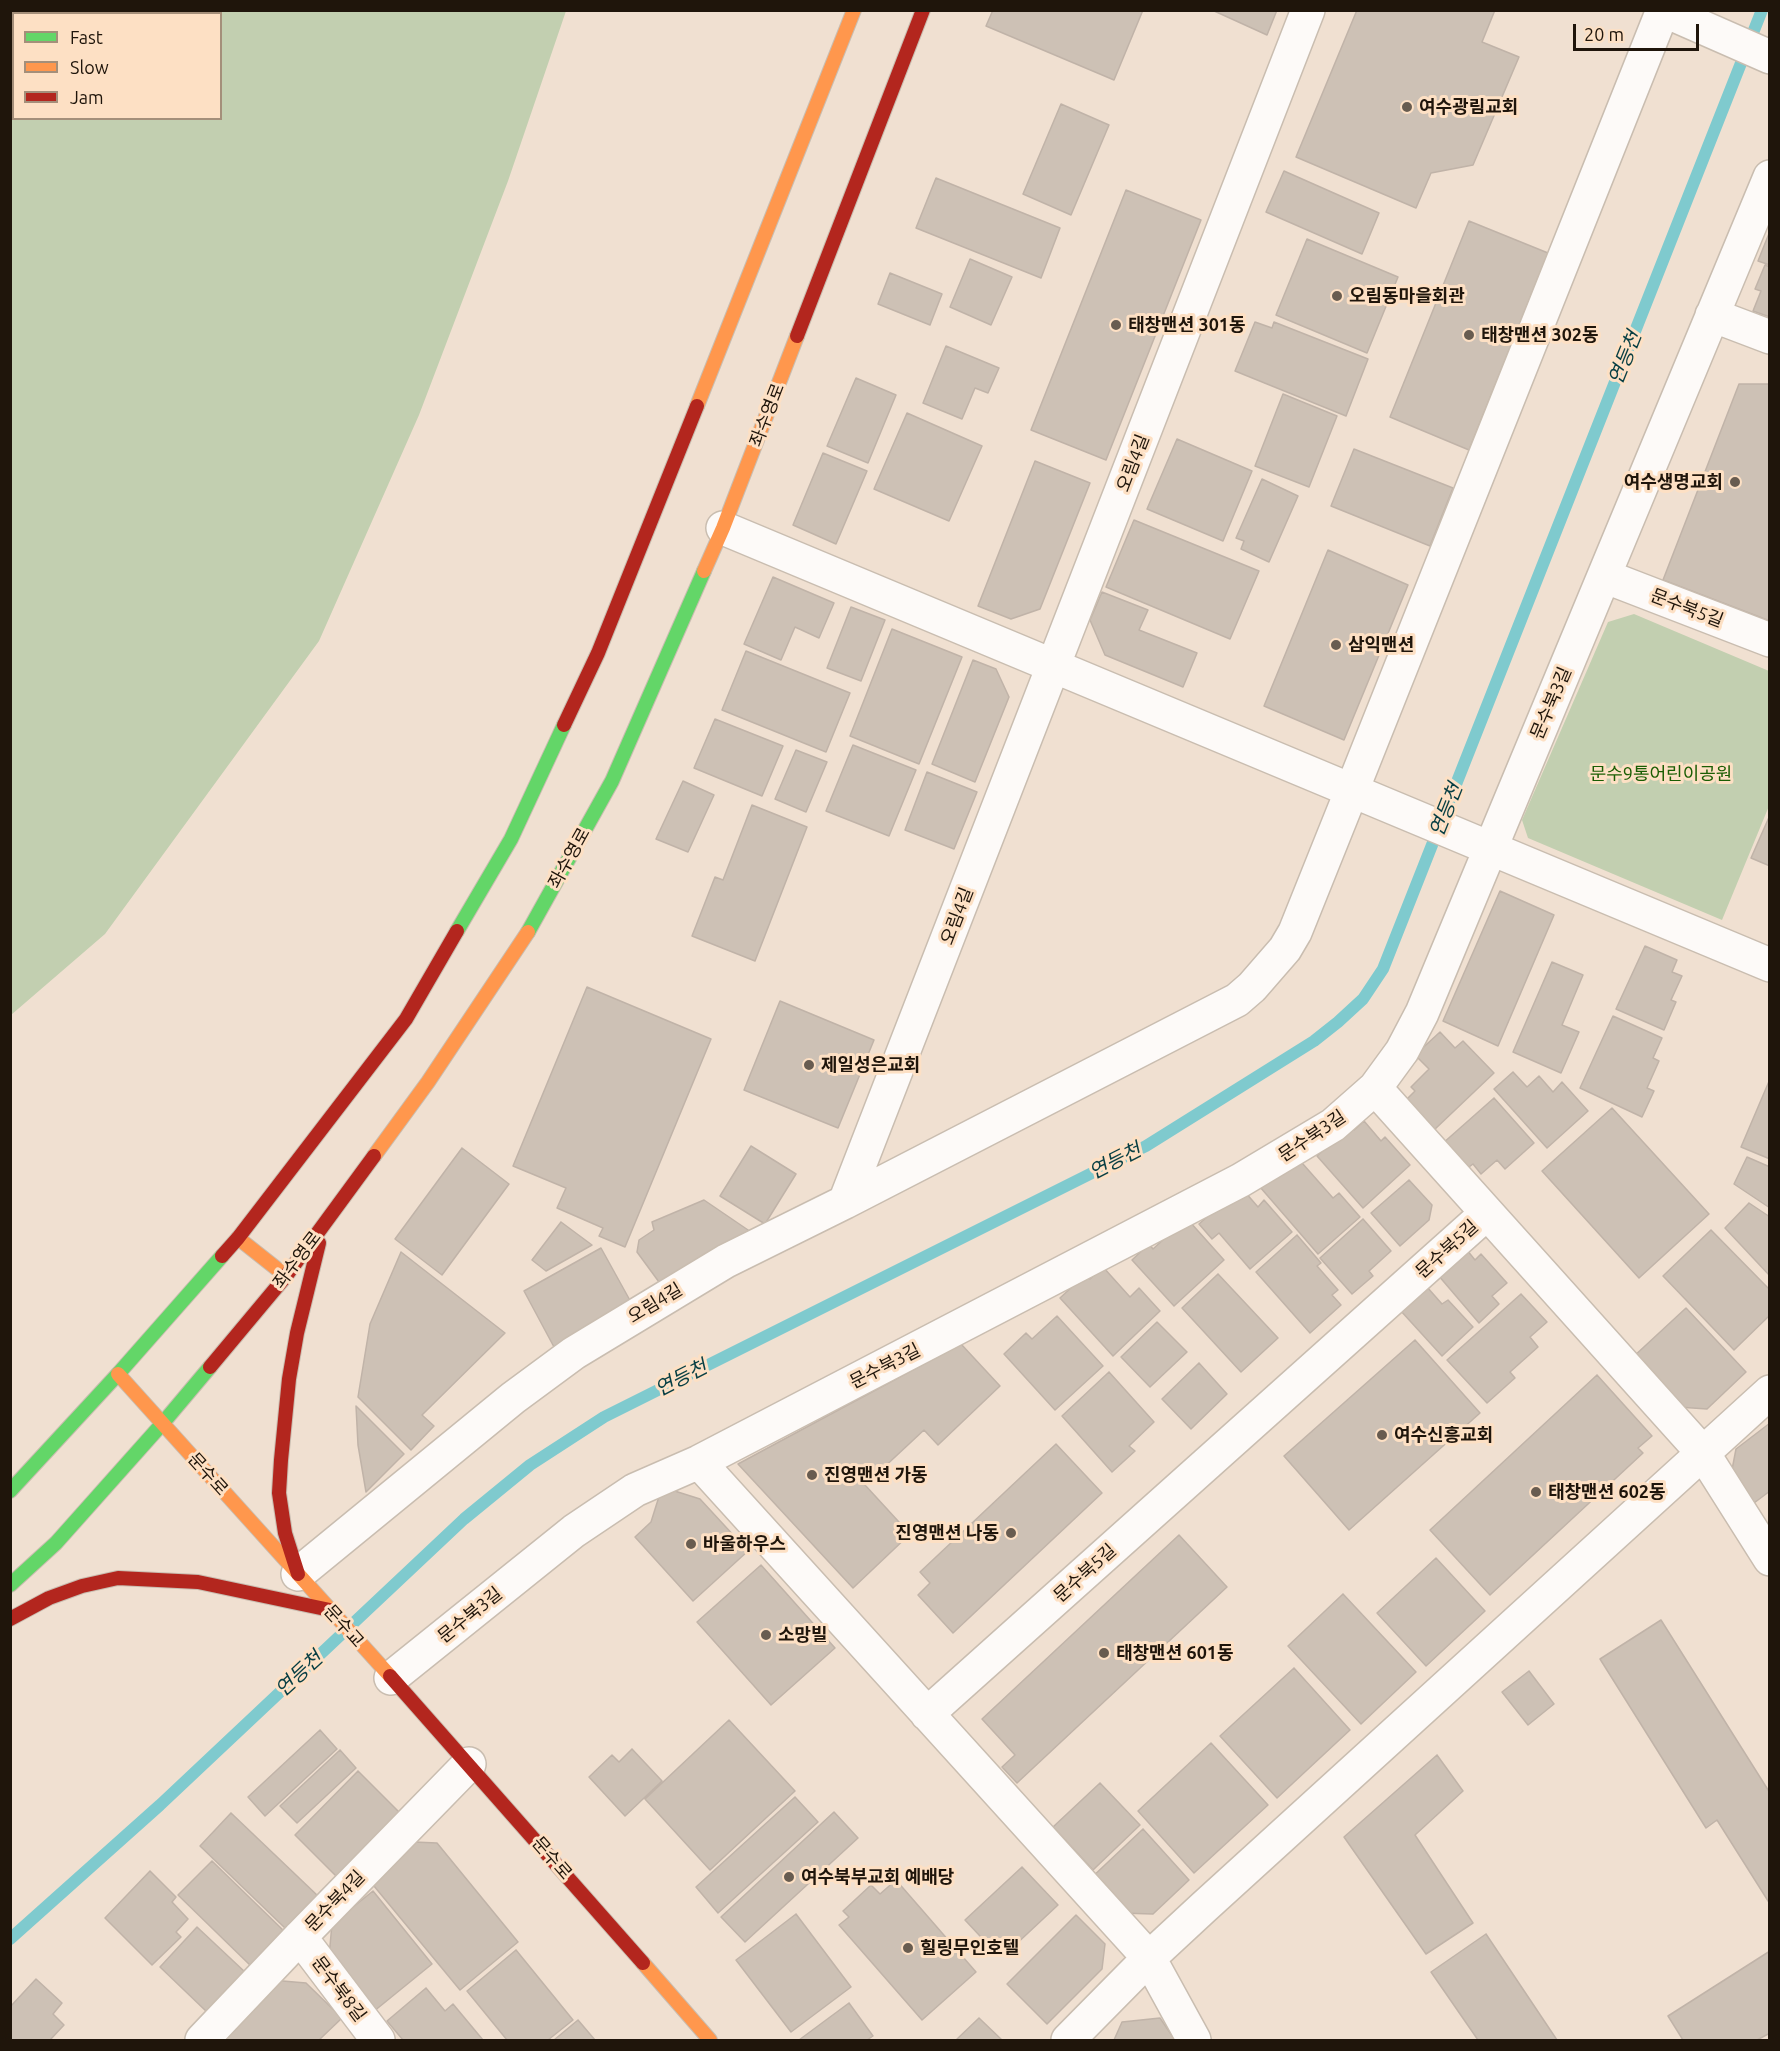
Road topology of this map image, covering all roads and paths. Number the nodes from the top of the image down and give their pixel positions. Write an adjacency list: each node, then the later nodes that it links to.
1 (854, 10): 20 (main road)
2 (923, 10): 9 (main road, 좌수영로)
3 (1308, 10): 12 (street, 오림4길)
4 (1663, 10): 5 (street); 13 (street)
5 (1770, 57)
6 (1770, 177): 7 (street, 문수북3길)
7 (1712, 315): 8 (street); 10 (street, 문수북3길)
8 (1770, 337)
9 (723, 528): 12 (street); 19 (main road, 좌수영로)
10 (1604, 576): 11 (street, 문수북5길); 14 (street, 문수북3길)
11 (1770, 640)
12 (1055, 666): 13 (street); 17 (street, 오림4길)
13 (1352, 790): 14 (street); 17 (street)
14 (1490, 848): 15 (street); 16 (street, 문수북3길)
15 (1770, 965)
16 (1375, 1088): 18 (street, 문수북5길); 26 (street, 문수북3길)
17 (845, 1202): 29 (street, 오림4길)
18 (1487, 1213): 25 (street, 문수북5길); 34 (street, 문수북5길)
19 (324, 1224): 21 (main road, 좌수영로); 29 (main road)
20 (238, 1238): 21 (main road); 22 (main road)
21 (286, 1276): 24 (main road, 좌수영로)
22 (118, 1374): 24 (main road, 문수로); 27 (main road)
23 (1770, 1392): 25 (street)
24 (162, 1424): 29 (main road, 문수로); 30 (main road, 좌수영로)
25 (1703, 1453): 28 (street, 문수북5길); 37 (street)
26 (699, 1462): 33 (street, 문수북3길); 34 (street)
27 (10, 1491)
28 (1770, 1559)
29 (298, 1574): 31 (main road, 문수교)
30 (10, 1585)
31 (330, 1610): 32 (main road); 33 (main road, 문수교)
32 (10, 1619)
33 (391, 1678): 35 (main road, 문수로)
34 (927, 1714): 37 (street)
35 (470, 1764): 36 (street, 문수북4길); 40 (main road, 문수로)
36 (300, 1937): 38 (street, 문수북4길); 39 (street, 문수북8길)
37 (1149, 1958): 41 (street); 42 (street)
38 (202, 2040)
39 (378, 2040)
40 (710, 2040)
41 (1068, 2040)
42 (1194, 2040)

